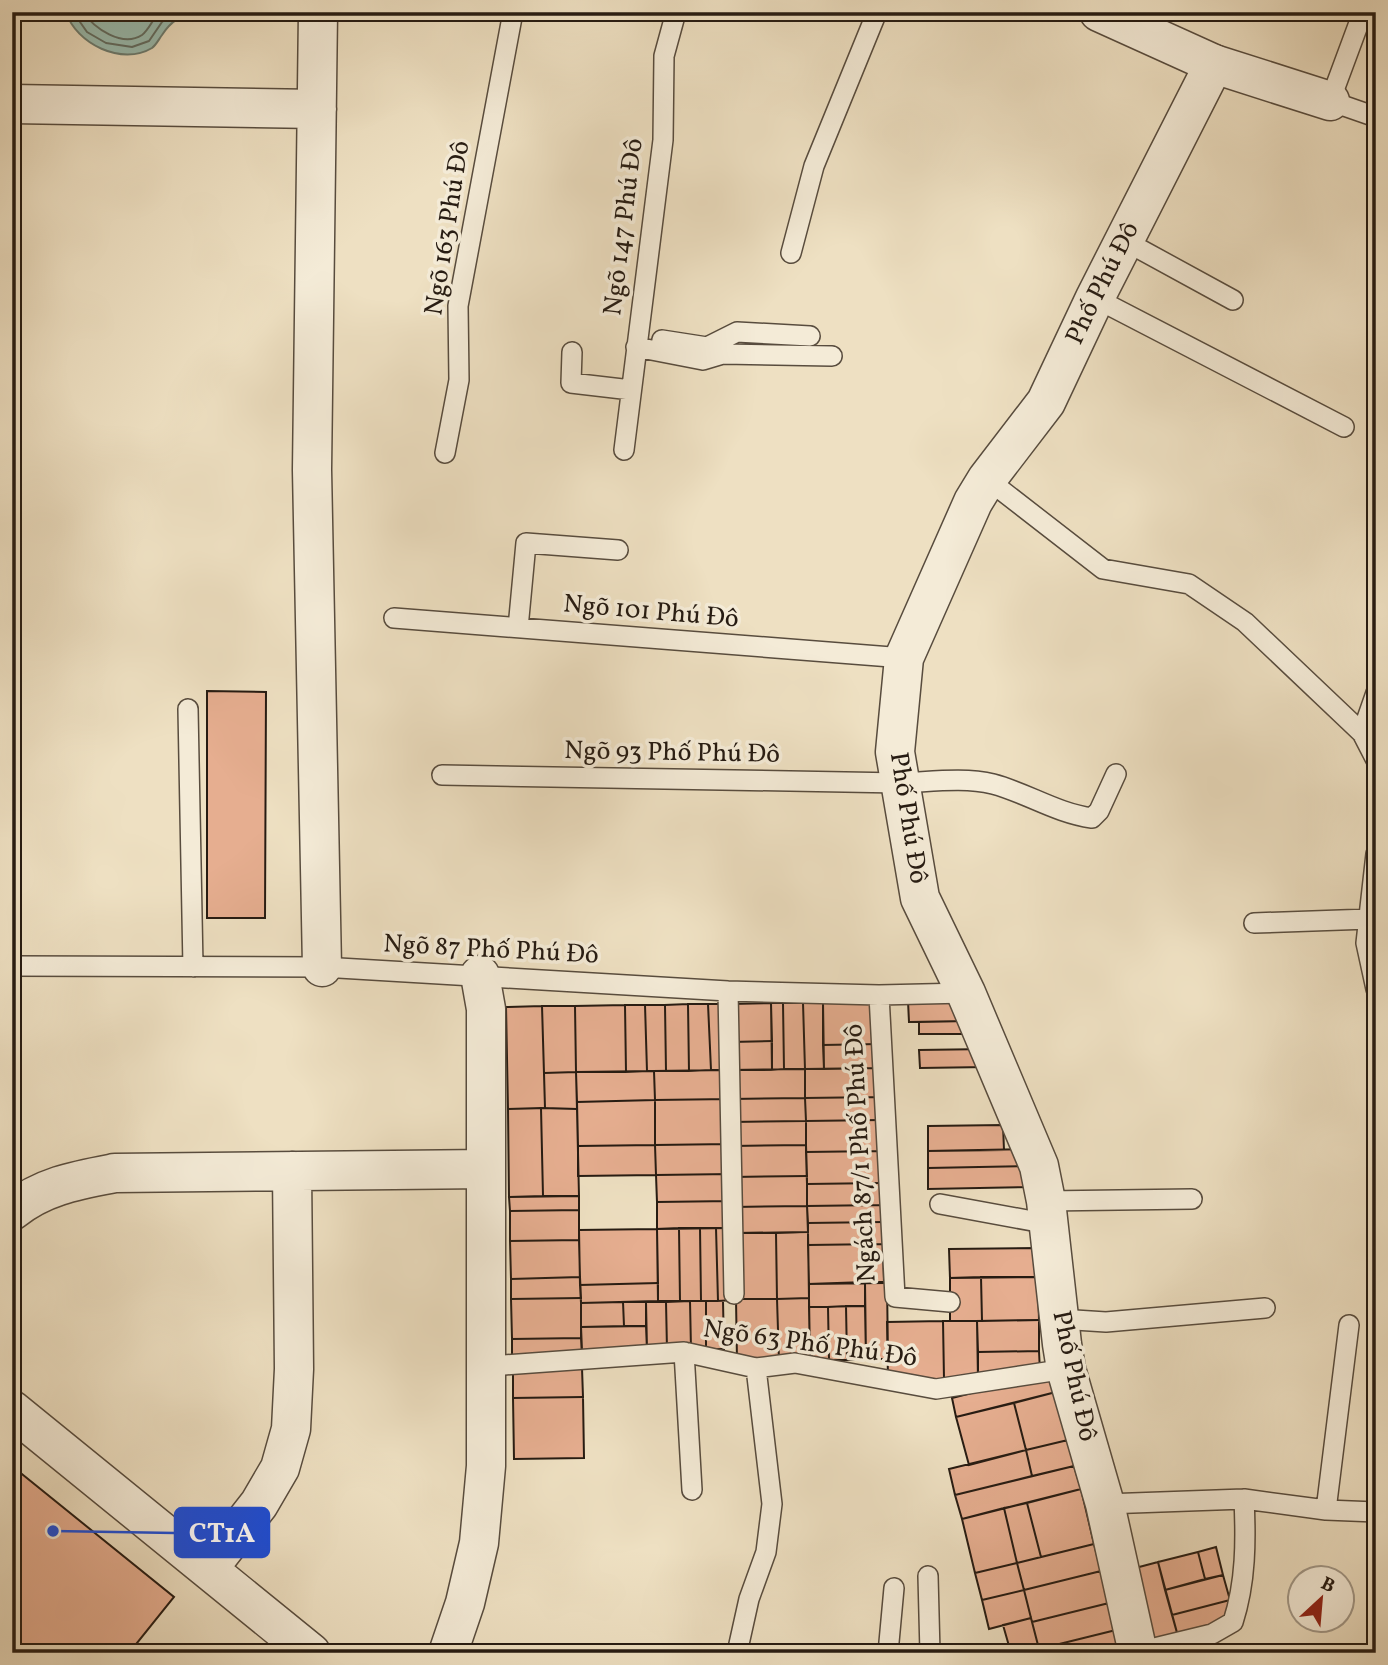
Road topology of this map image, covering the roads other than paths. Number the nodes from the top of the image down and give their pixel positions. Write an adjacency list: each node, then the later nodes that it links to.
1 (318, 12): 10 (street)
2 (513, 12): 23 (lane, Ngõ 163 Phú Đô)
3 (676, 12): 17 (lane, Ngõ 147 Phú Đô)
4 (877, 12): 13 (lane)
5 (1099, 12): 7 (street)
6 (1363, 12): 8 (lane)
7 (1214, 64): 8 (street); 12 (street, Phố Phú Đô)
8 (1330, 101): 11 (lane)
9 (12, 104): 10 (street)
10 (317, 109): 40 (street)
11 (1376, 117)
12 (1125, 241): 14 (street, Phố Phú Đô); 15 (lane)
13 (791, 253)
14 (1095, 298): 21 (lane); 24 (street, Phố Phú Đô)
15 (1233, 300)
16 (810, 336): 17 (lane)
17 (637, 342): 19 (lane); 20 (lane, Ngõ 147 Phú Đô)
18 (572, 352): 20 (lane)
19 (832, 356)
20 (631, 390): 22 (lane, Ngõ 147 Phú Đô)
21 (1345, 427)
22 (624, 450)
23 (445, 453)
24 (987, 479): 28 (street, Phố Phú Đô); 31 (lane)
25 (618, 550): 27 (lane)
26 (394, 618): 27 (lane, Ngõ 101 Phú Đô)
27 (518, 628): 28 (lane, Ngõ 101 Phú Đô)
28 (904, 658): 34 (street, Phố Phú Đô)
29 (1376, 693): 31 (lane)
30 (188, 709): 39 (lane)
31 (1370, 745)
32 (1116, 774): 34 (lane, Ngõ 93 Phố Phú Đô)
33 (442, 775): 34 (lane, Ngõ 93 Phố Phú Đô)
34 (900, 783): 44 (street, Phố Phú Đô)
35 (1376, 854): 36 (lane)
36 (1369, 919): 37 (lane); 42 (lane)
37 (1254, 923)
38 (12, 966): 39 (lane, Ngõ 87 Phố Phú Đô)
39 (193, 967): 40 (lane, Ngõ 87 Phố Phú Đô)
40 (322, 967): 41 (lane, Ngõ 87 Phố Phú Đô)
41 (480, 975): 43 (lane, Ngõ 87 Phố Phú Đô); 46 (street)
42 (1376, 989)
43 (728, 991): 45 (lane, Ngõ 87 Phố Phú Đô); 52 (lane)
44 (966, 993): 45 (lane, Ngõ 87 Phố Phú Đô); 51 (street, Phố Phú Đô)
45 (880, 995): 53 (lane, Ngách 87/1 Phố Phú Đô)
46 (486, 1169): 47 (street); 71 (street)
47 (292, 1171): 50 (street); 67 (street)
48 (1192, 1199): 51 (lane)
49 (940, 1204): 51 (lane)
50 (12, 1212)
51 (1048, 1212): 55 (street, Phố Phú Đô)
52 (734, 1294)
53 (950, 1302)
54 (1265, 1308): 55 (lane)
55 (1059, 1319): 60 (street, Phố Phú Đô)
56 (1349, 1325): 65 (lane)
57 (684, 1352): 58 (lane, Ngõ 63 Phố Phú Đô); 59 (lane, Ngõ 63 Phố Phú Đô); 62 (lane)
58 (504, 1365)
59 (756, 1367): 60 (lane, Ngõ 63 Phố Phú Đô); 72 (lane)
60 (1066, 1370): 64 (street, Phố Phú Đô)
61 (12, 1410): 67 (street)
62 (692, 1490)
63 (1244, 1499): 64 (lane); 65 (lane); 75 (lane)
64 (1105, 1504): 75 (street, Phố Phú Đô)
65 (1326, 1510): 66 (lane)
66 (1376, 1512)
67 (208, 1569): 70 (street)
68 (928, 1576): 74 (lane)
69 (894, 1588): 73 (lane)
70 (311, 1653)
71 (448, 1653)
72 (737, 1653)
73 (888, 1653)
74 (930, 1653)
75 (1138, 1653)

